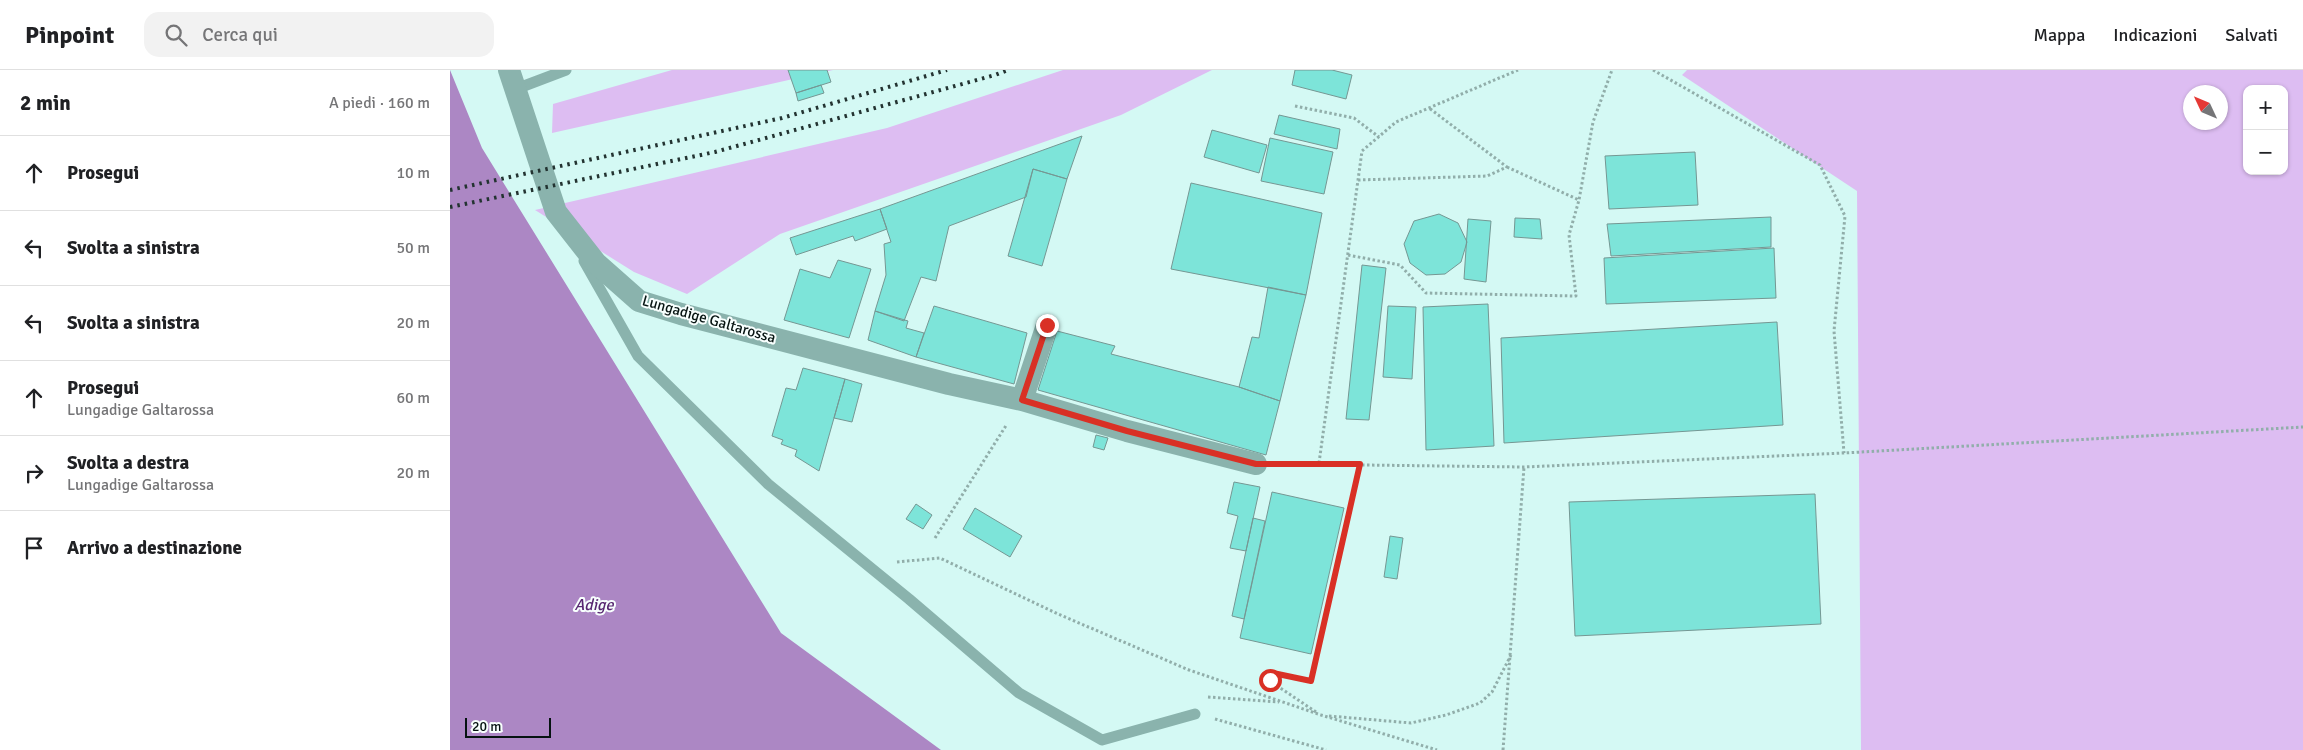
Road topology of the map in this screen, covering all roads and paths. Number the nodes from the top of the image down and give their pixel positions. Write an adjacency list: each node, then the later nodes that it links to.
1 (566, 70): 5 (lane, Lungadige Galtarossa)
2 (1518, 70): 7 (path)
3 (1612, 70): 11 (path)
4 (1653, 70): 17 (path)
5 (512, 80): 12 (street, Lungadige Galtarossa)
6 (1295, 106): 8 (path)
7 (1429, 108): 8 (path); 9 (path)
8 (1379, 137): 10 (path)
9 (1507, 167): 10 (path); 11 (path)
10 (1358, 180): 13 (path)
11 (1579, 200): 13 (path)
12 (556, 212): 15 (street, Lungadige Galtarossa); 23 (lane)
13 (1348, 255): 18 (path)
14 (1047, 325): 15 (street)
15 (1022, 400): 19 (street, Lungadige Galtarossa); 22 (path)
16 (2303, 427): 17 (path)
17 (1844, 454): 21 (path)
18 (1319, 463): 19 (path); 20 (path)
19 (1256, 464)
20 (1360, 464): 21 (path); 28 (path)
21 (1524, 467): 24 (path)
22 (935, 538)
23 (867, 565): 26 (path); 27 (lane)
24 (1511, 655): 28 (path); 31 (path)
25 (1201, 697): 26 (path)
26 (1285, 703): 28 (path)
27 (1195, 714): 29 (path)
28 (1321, 715): 30 (path)
29 (1326, 750)
30 (1437, 750)
31 (1503, 750)

